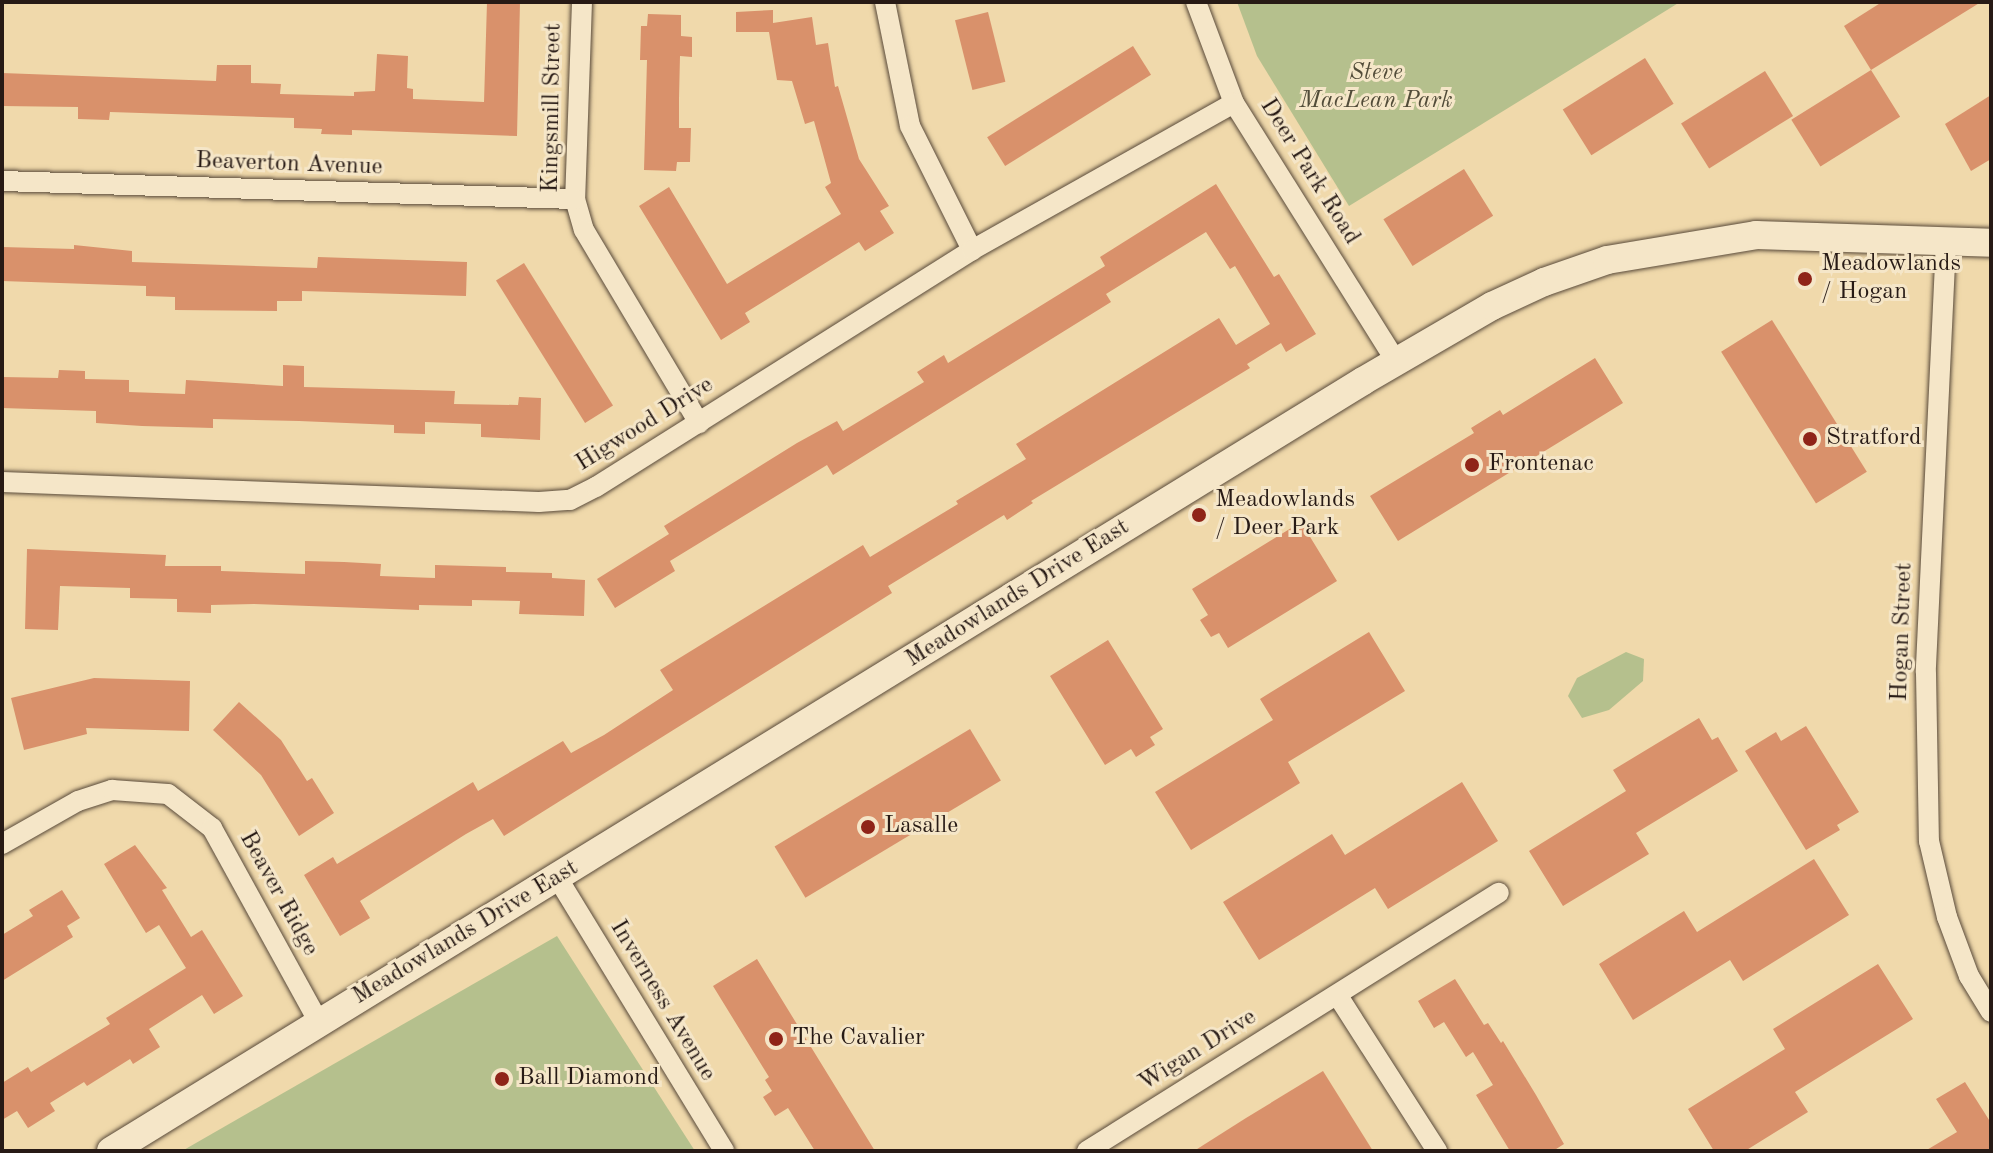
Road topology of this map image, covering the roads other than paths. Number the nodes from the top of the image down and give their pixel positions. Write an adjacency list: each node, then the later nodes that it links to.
1 (582, 2): 6 (street, Kingsmill Street)
2 (885, 2): 9 (street)
3 (1196, 2): 4 (street, Deer Park Road)
4 (1234, 103): 9 (street, Higwood Drive); 10 (street, Deer Park Road)
5 (2, 181): 6 (street, Beaverton Avenue)
6 (575, 199): 11 (street, Kingsmill Street)
7 (1946, 242): 8 (main road, Meadowlands Drive East); 10 (main road, Meadowlands Drive East); 17 (street, Hogan Street)
8 (1991, 243)
9 (972, 250): 11 (street, Higwood Drive)
10 (1396, 361): 14 (main road, Meadowlands Drive East)
11 (699, 423): 12 (street, Higwood Drive)
12 (2, 482)
13 (4, 839): 18 (street, Beaver Ridge)
14 (557, 877): 18 (main road, Meadowlands Drive East); 20 (street, Inverness Avenue)
15 (1499, 893): 16 (street, Wigan Drive)
16 (1338, 996): 21 (street, Wigan Drive); 22 (street)
17 (1991, 1012)
18 (319, 1023): 19 (main road, Meadowlands Drive East)
19 (111, 1151)
20 (724, 1151)
21 (1087, 1151)
22 (1437, 1151)

